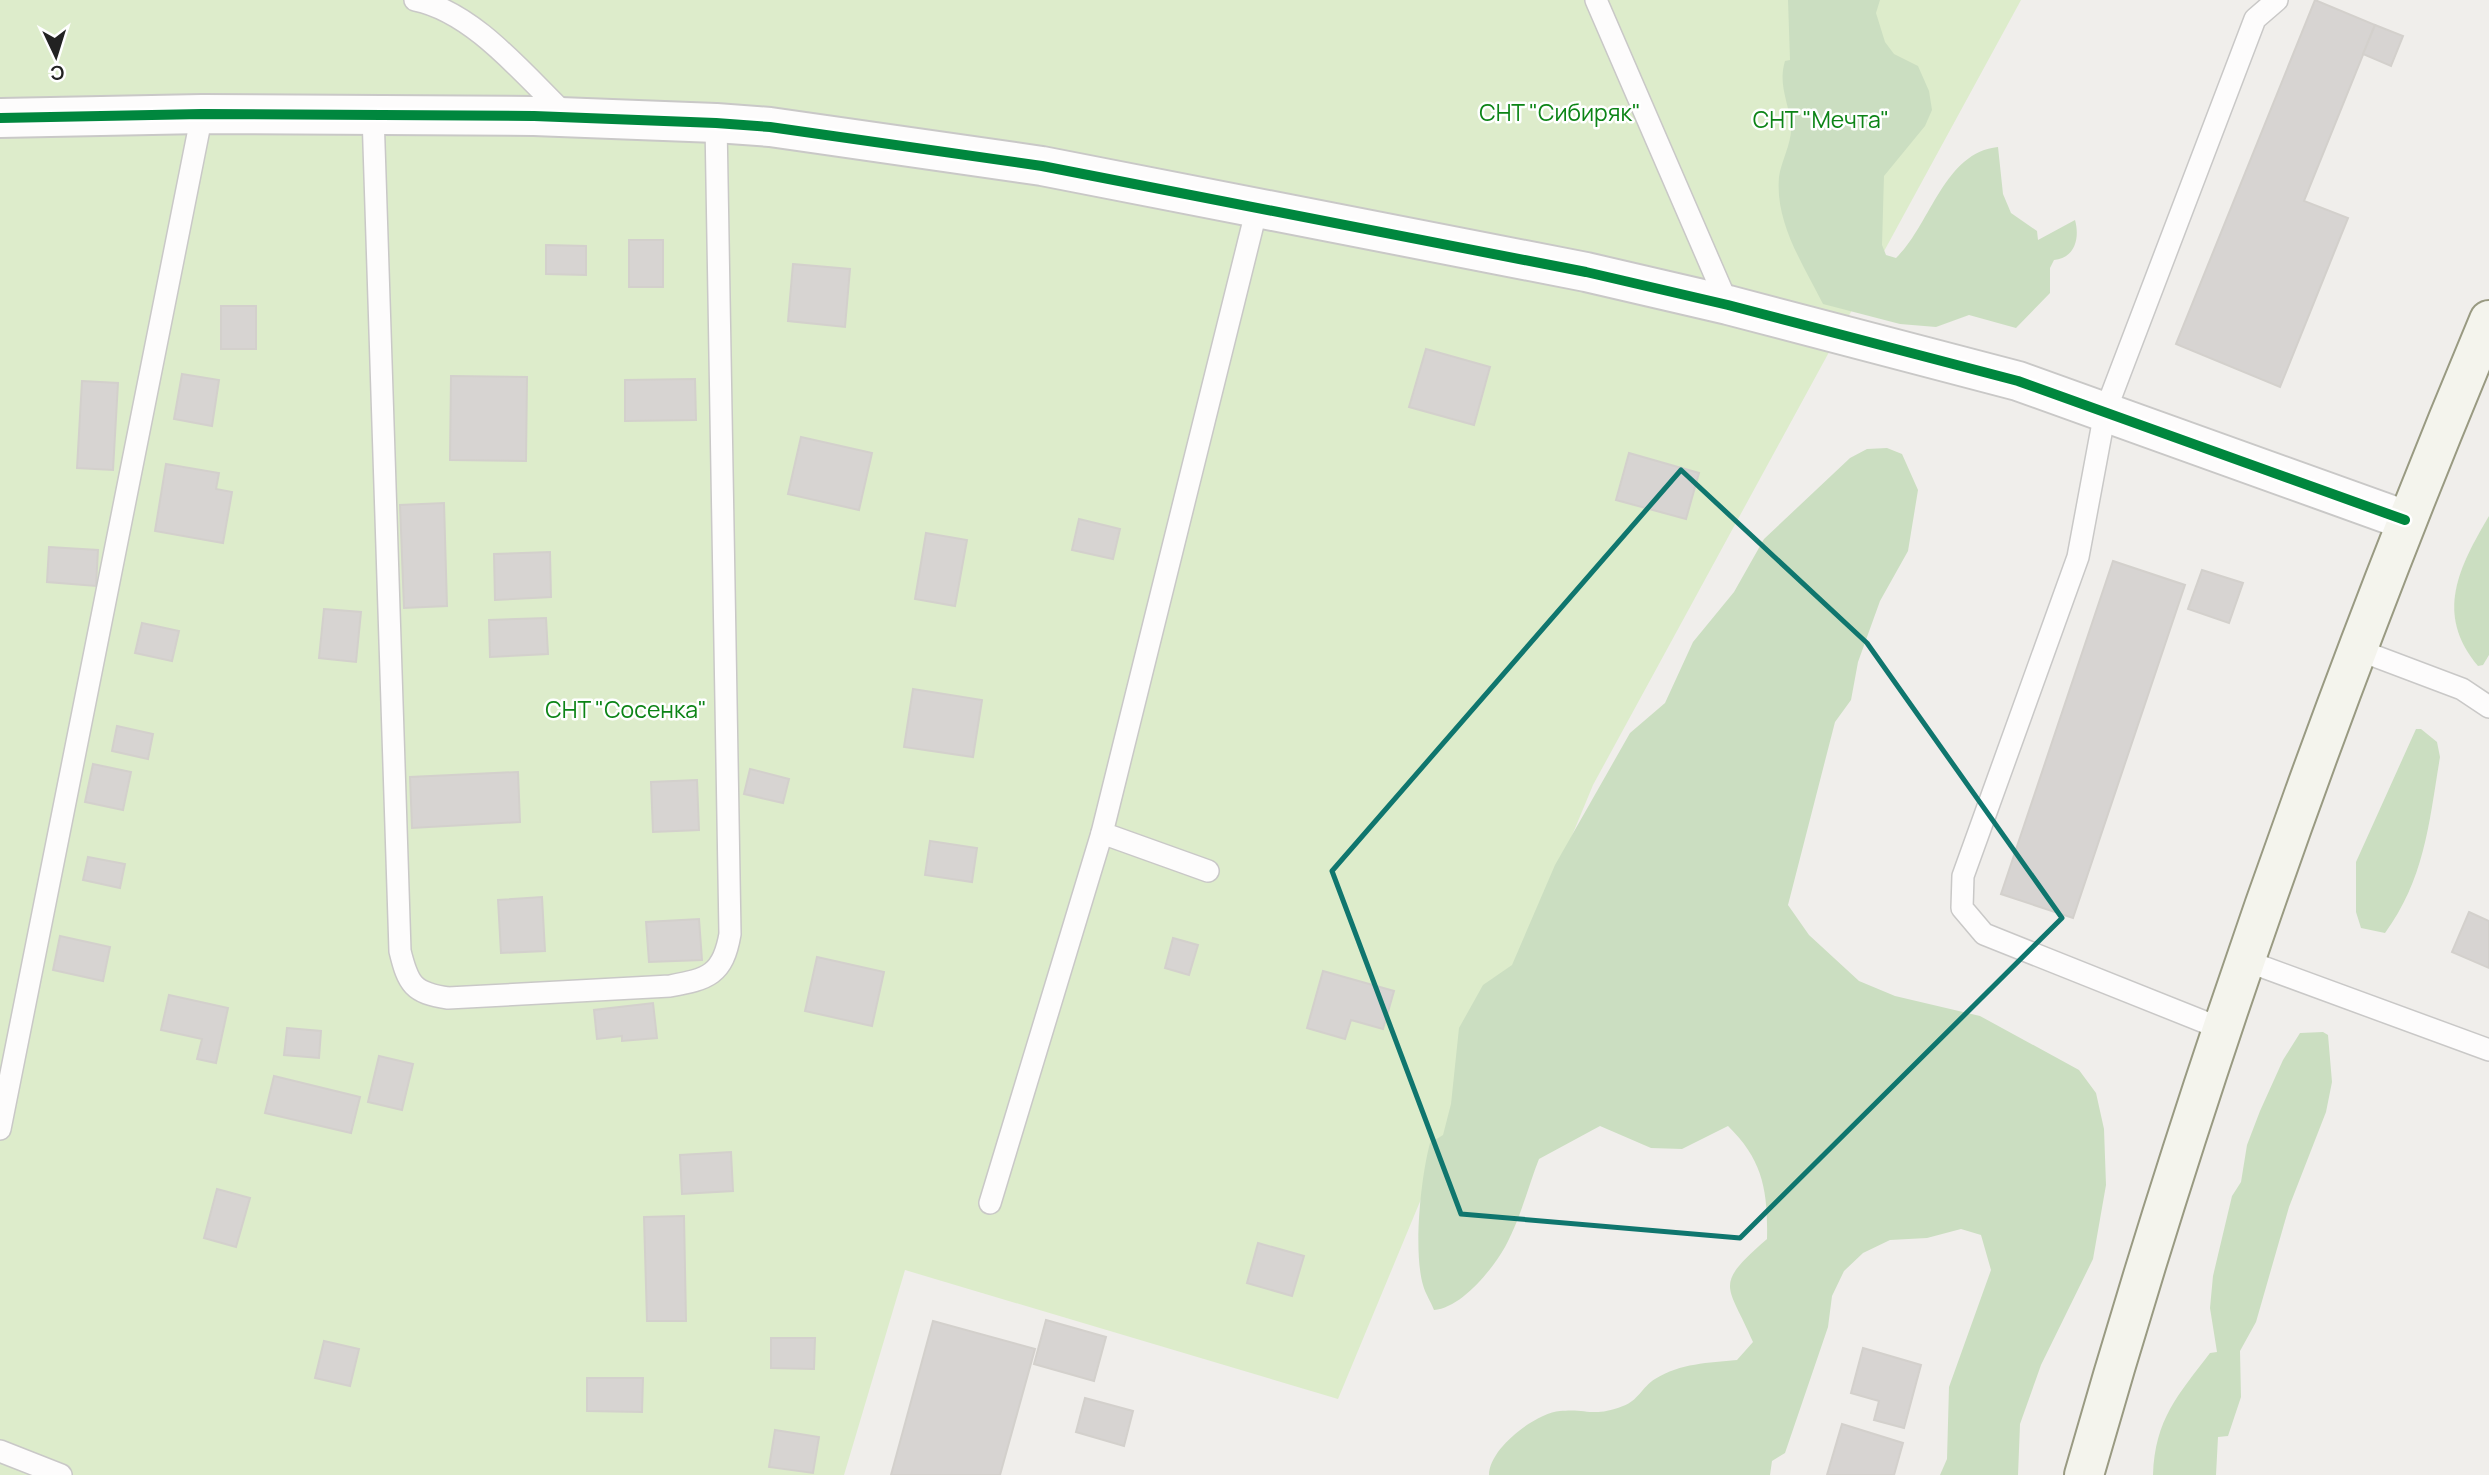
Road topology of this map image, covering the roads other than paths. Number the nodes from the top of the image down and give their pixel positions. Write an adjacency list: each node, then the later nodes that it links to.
1 (415, 0): 6 (lane)
2 (1596, 0): 10 (lane)
3 (2277, 0): 12 (lane)
4 (202, 114): 5 (street); 7 (street); 21 (lane)
5 (373, 114): 6 (street); 8 (lane)
6 (568, 117): 8 (street)
7 (0, 118)
8 (716, 123): 9 (street)
9 (1258, 208): 10 (street); 16 (lane)
10 (1728, 305): 12 (street)
11 (2489, 320): 13 (main road)
12 (2105, 412): 13 (street); 19 (lane)
13 (2405, 520): 14 (main road)
14 (2356, 649): 15 (lane); 18 (main road)
15 (2489, 707)
16 (1102, 833): 17 (lane); 22 (lane)
17 (1208, 871)
18 (2245, 960): 19 (main road); 20 (lane)
19 (2222, 1029): 25 (main road)
20 (2489, 1050)
21 (0, 1129)
22 (990, 1203)
23 (0, 1451): 24 (lane)
24 (61, 1475)
25 (2084, 1475)

